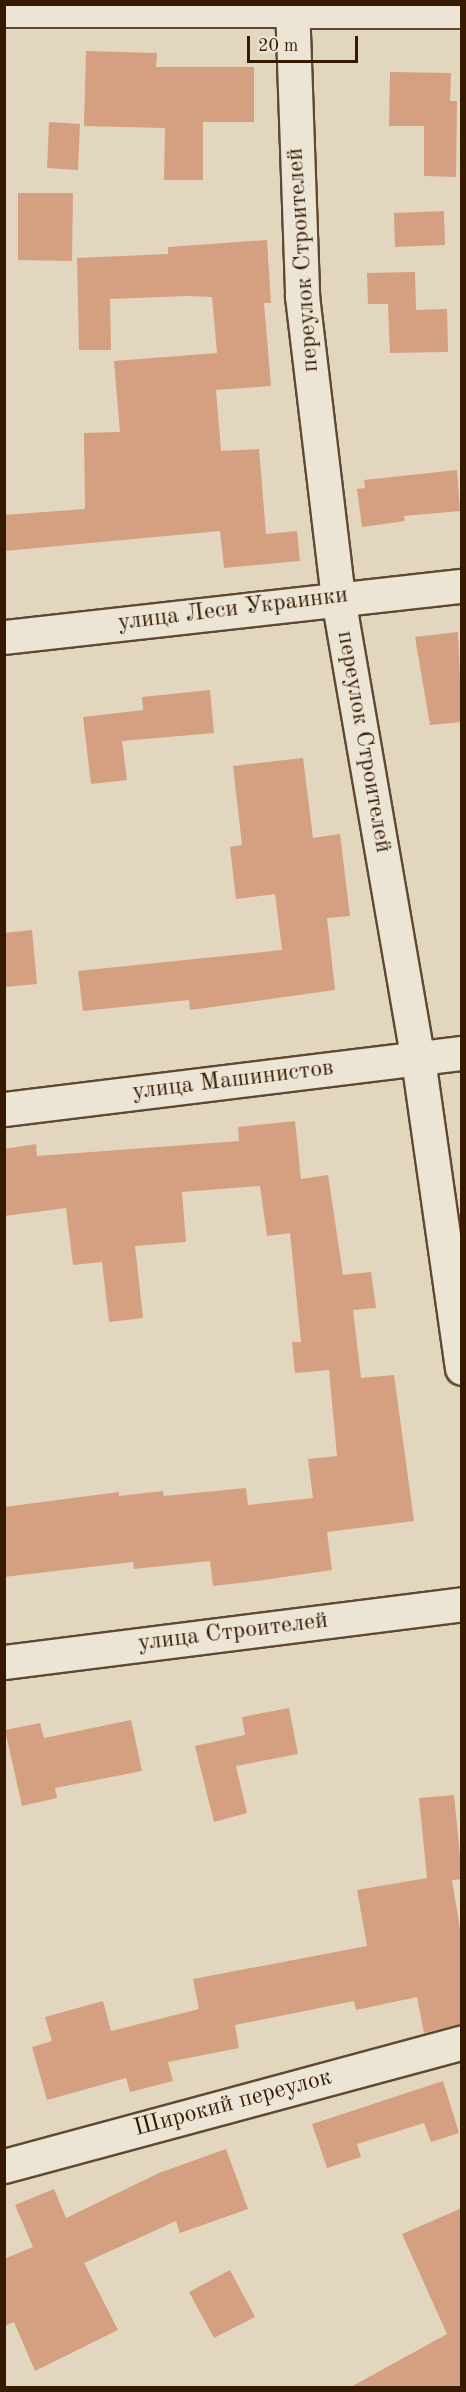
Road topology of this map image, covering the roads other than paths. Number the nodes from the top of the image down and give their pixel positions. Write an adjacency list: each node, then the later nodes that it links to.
1 (292, 7): 2 (street); 3 (street); 5 (street, переулок Строителей)
2 (4, 10)
3 (462, 11)
4 (462, 586): 5 (street, улица Леси Украинки)
5 (338, 598): 6 (street, улица Леси Украинки); 8 (street, переулок Строителей)
6 (4, 637)
7 (462, 1053): 8 (street, улица Машинистов)
8 (418, 1059): 9 (street, улица Машинистов); 10 (street, переулок Строителей)
9 (4, 1109)
10 (462, 1368)
11 (462, 1604): 12 (street, улица Строителей)
12 (4, 1662)
13 (462, 2042): 14 (street, Широкий переулок)
14 (4, 2166)

